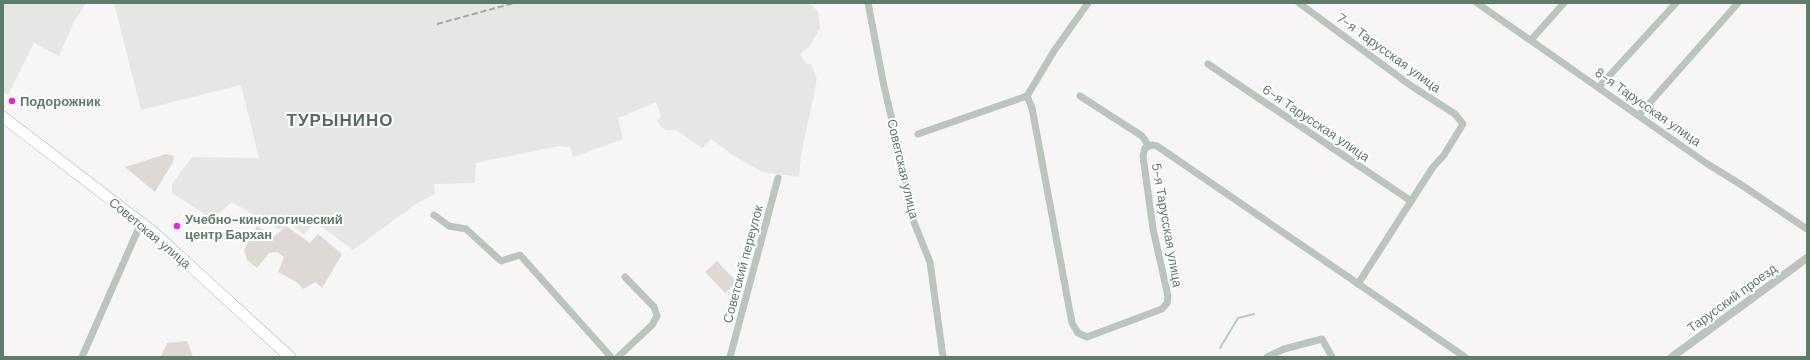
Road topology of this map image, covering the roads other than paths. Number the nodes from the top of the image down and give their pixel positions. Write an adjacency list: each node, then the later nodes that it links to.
1 (868, 3): 30 (street, Советская улица)
2 (1088, 3): 11 (street)
3 (1299, 3): 18 (street, 7-я Тарусская улица)
4 (1477, 3): 8 (street, 8-я Тарусская улица)
5 (1564, 3): 8 (street)
6 (1676, 3): 10 (street)
7 (1738, 3): 13 (street)
8 (1531, 40): 10 (street, 8-я Тарусская улица)
9 (1208, 64): 18 (street, 6-я Тарусская улица)
10 (1599, 87): 13 (street, 8-я Тарусская улица)
11 (1027, 96): 15 (street); 16 (street, 5-я Тарусская улица)
12 (1080, 96): 16 (street)
13 (1640, 115): 21 (street, 8-я Тарусская улица)
14 (3, 117): 20 (main road, Советская улица)
15 (918, 134)
16 (1149, 146): 24 (street, 5-я Тарусская улица)
17 (778, 178): 29 (street, Советский переулок)
18 (1411, 201): 24 (street)
19 (434, 215): 27 (street)
20 (141, 223): 25 (street); 26 (main road, Советская улица)
21 (1807, 229)
22 (1807, 258): 34 (street, Тарусский проезд)
23 (625, 277): 28 (street)
24 (1358, 284): 33 (street, 5-я Тарусская улица)
25 (82, 357)
26 (290, 357)
27 (611, 357)
28 (618, 357)
29 (730, 357)
30 (943, 357)
31 (1267, 357): 32 (street)
32 (1332, 357)
33 (1465, 357)
34 (1672, 357)

